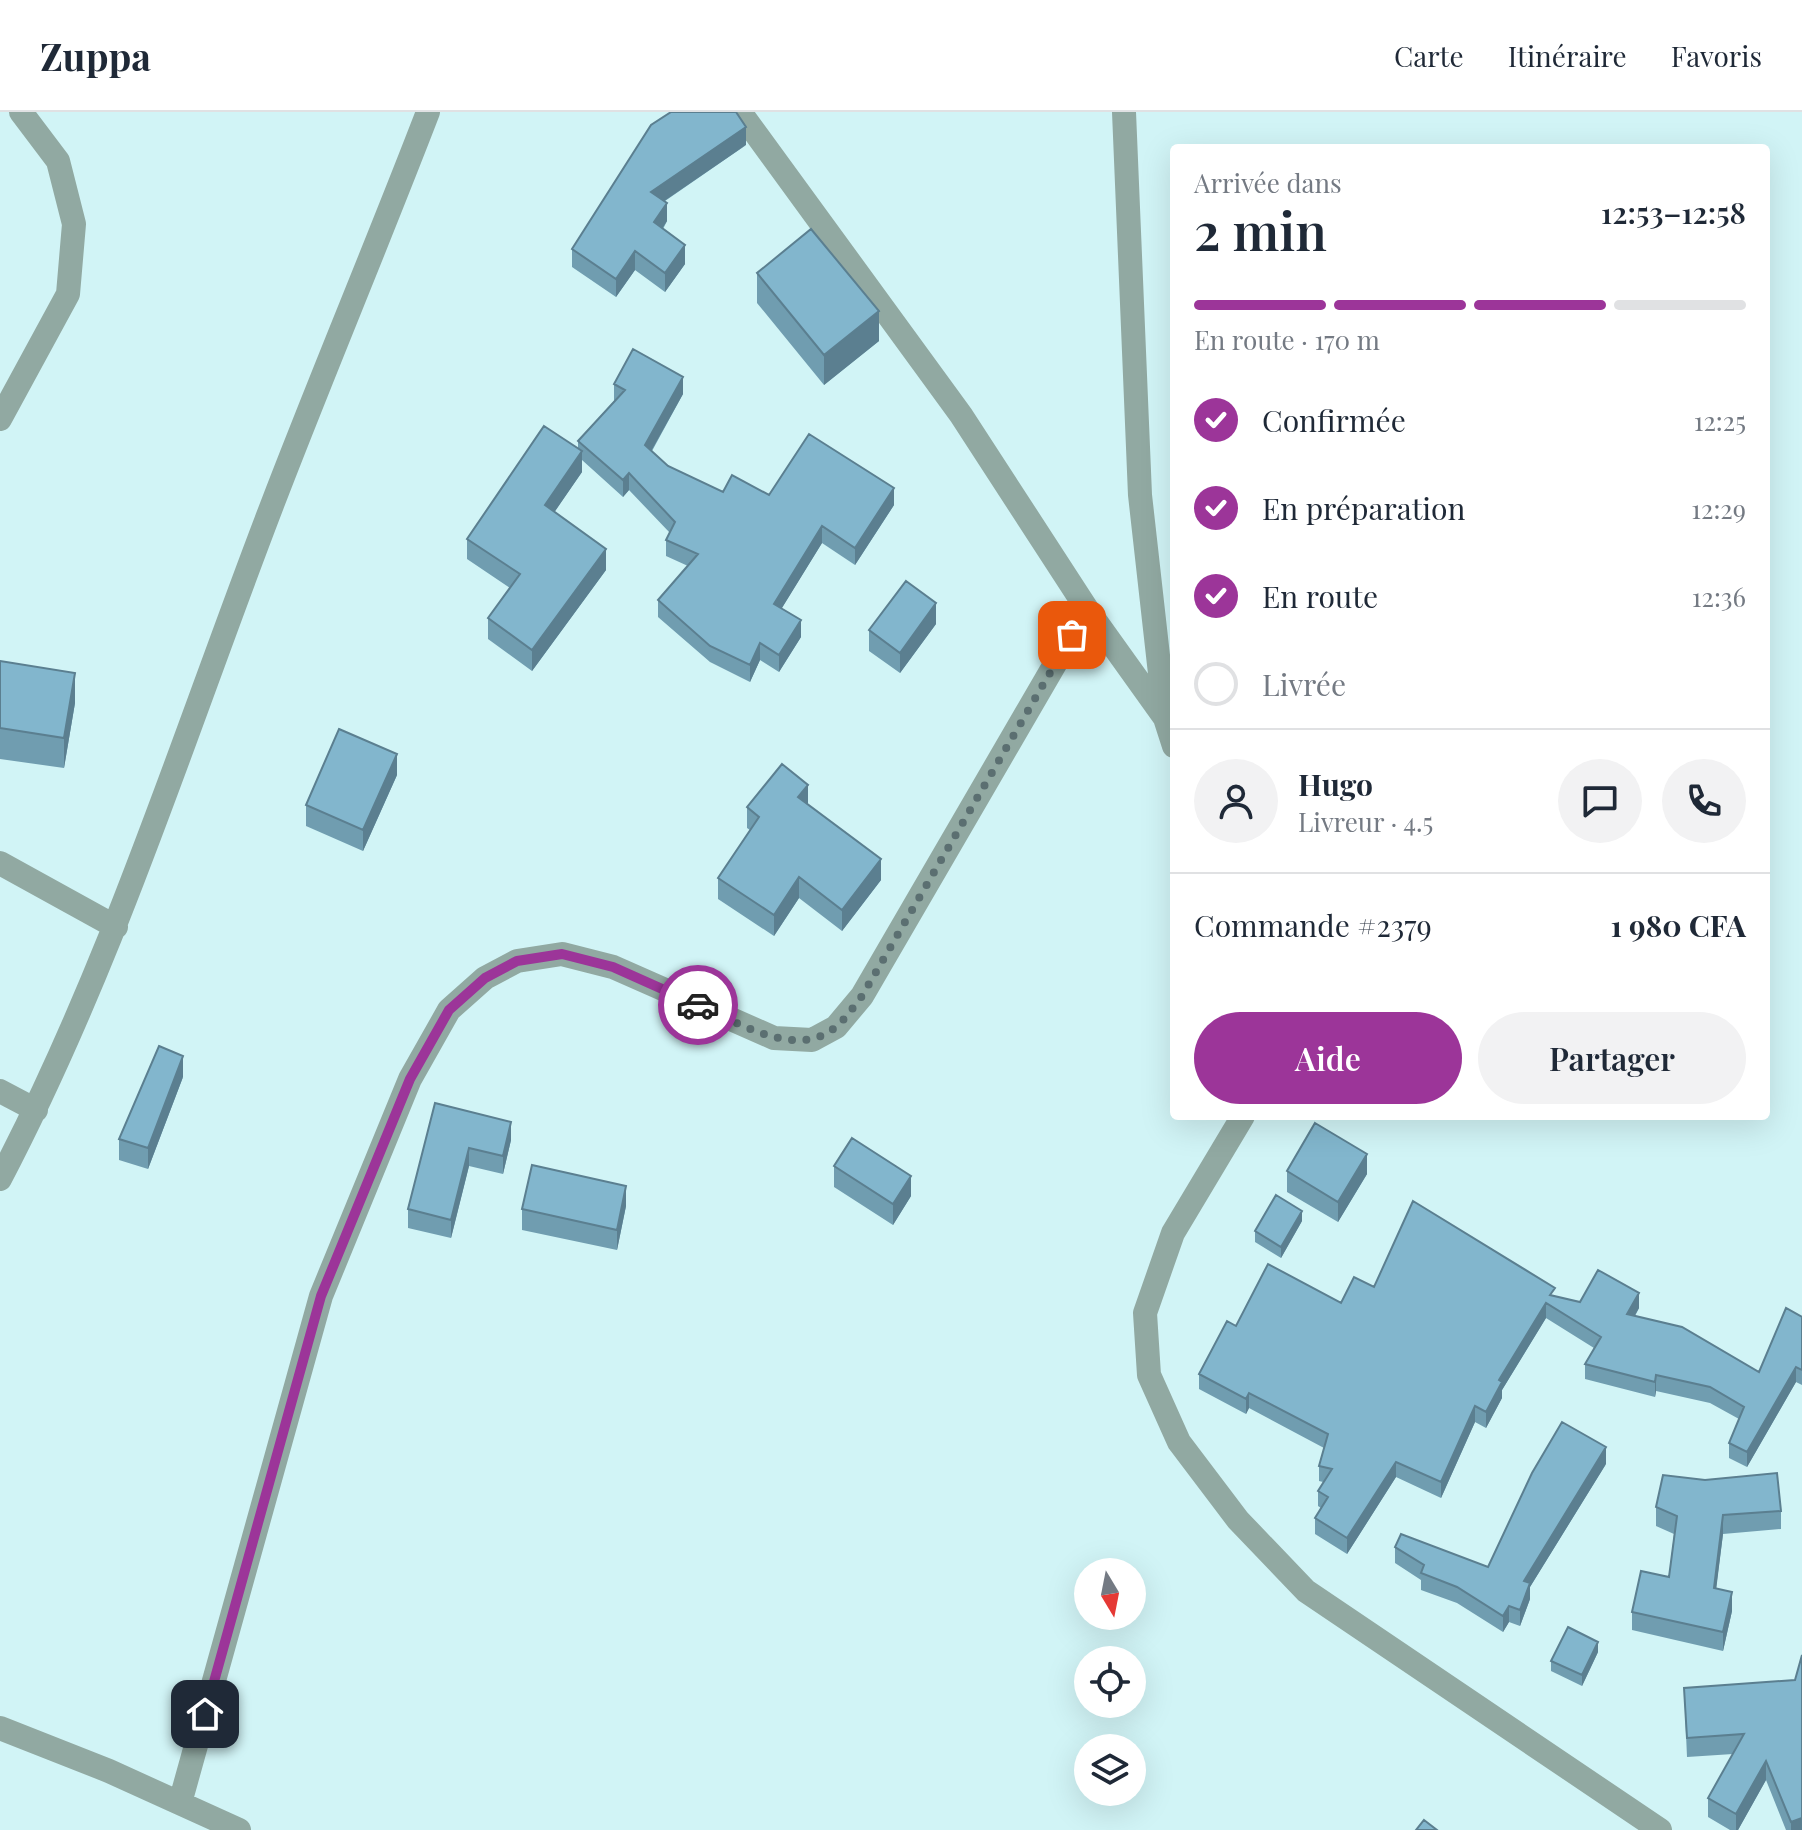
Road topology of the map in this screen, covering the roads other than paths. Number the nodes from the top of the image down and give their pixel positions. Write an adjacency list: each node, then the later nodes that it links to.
1 (21, 112): 5 (street)
2 (428, 112): 10 (street)
3 (740, 112): 6 (street)
4 (1124, 112): 7 (street)
5 (0, 419)
6 (1087, 609): 7 (street); 16 (street)
7 (1165, 718): 8 (street)
8 (1170, 734)
9 (0, 863): 10 (street)
10 (116, 927): 12 (street)
11 (0, 1091): 12 (street)
12 (36, 1110): 14 (street)
13 (1241, 1120): 18 (street)
14 (0, 1179)
15 (0, 1728): 16 (street)
16 (180, 1803): 17 (street)
17 (239, 1830)
18 (1660, 1830)

